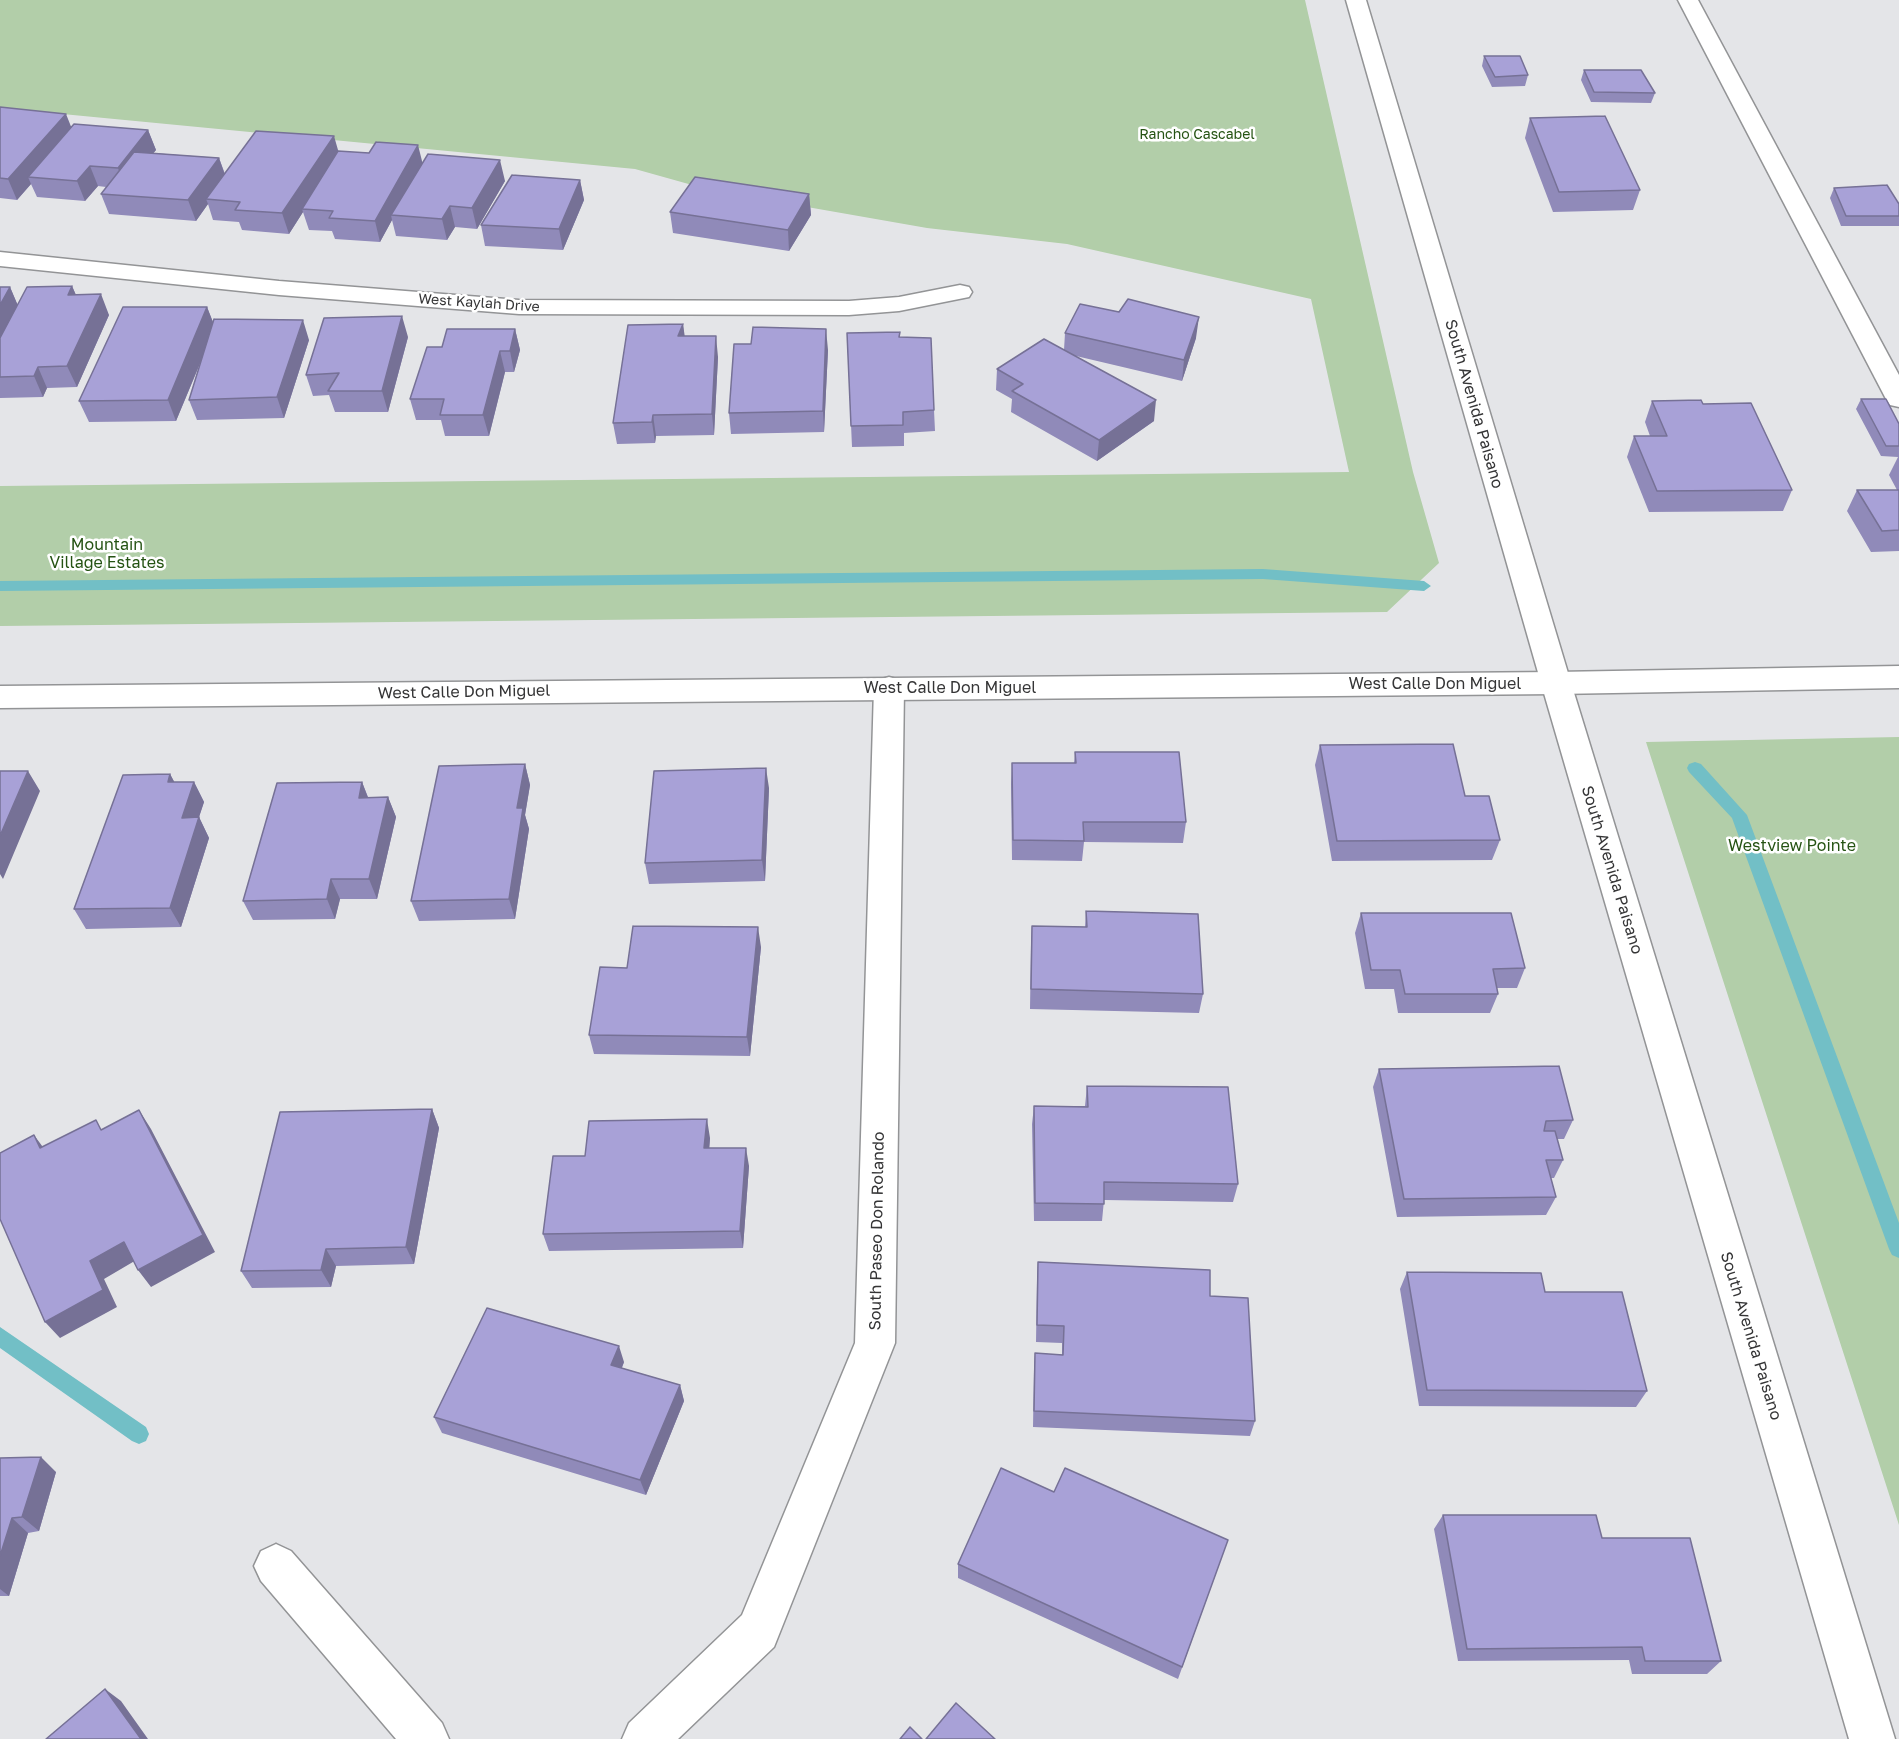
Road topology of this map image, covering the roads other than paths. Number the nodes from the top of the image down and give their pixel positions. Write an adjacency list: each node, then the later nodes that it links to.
1 (1356, 0): 7 (street, South Avenida Paisano)
2 (1688, 0): 5 (street)
3 (0, 259): 4 (street, West Kaylah Drive)
4 (960, 292)
5 (1899, 399)
6 (1899, 677): 7 (street, West Calle Don Miguel)
7 (1556, 683): 8 (street, West Calle Don Miguel); 13 (street, South Avenida Paisano)
8 (889, 688): 9 (street, West Calle Don Miguel); 12 (street, South Paseo Don Rolando)
9 (0, 697)
10 (276, 1566): 11 (street)
11 (426, 1739)
12 (645, 1739)
13 (1872, 1739)

